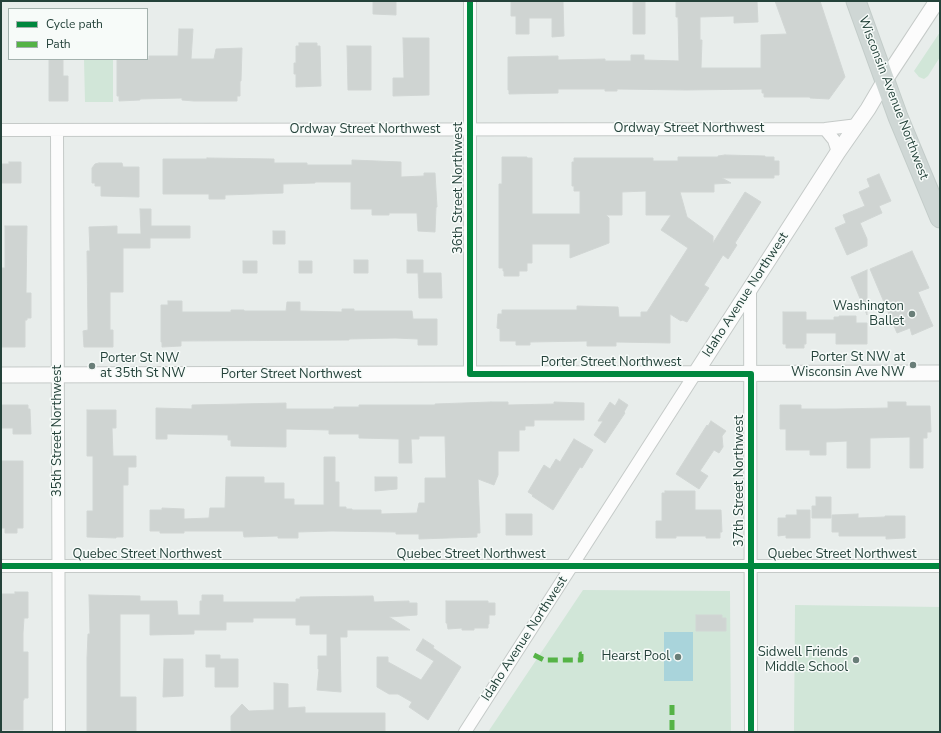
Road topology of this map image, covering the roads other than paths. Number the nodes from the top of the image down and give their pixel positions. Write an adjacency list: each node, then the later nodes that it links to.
1 (470, 1): 9 (street, 36th Street Northwest)
2 (856, 1): 4 (main road, Wisconsin Avenue Northwest)
3 (937, 1): 4 (street, Idaho Avenue Northwest)
4 (885, 80): 5 (street, Idaho Avenue Northwest); 11 (main road, Wisconsin Avenue Northwest)
5 (858, 125): 6 (street, Ordway Street Northwest); 10 (street, Idaho Avenue Northwest)
6 (825, 129): 9 (street, Ordway Street Northwest); 10 (street)
7 (1, 130): 8 (street, Ordway Street Northwest)
8 (57, 130): 9 (street, Ordway Street Northwest); 18 (street, 35th Street Northwest)
9 (470, 130): 14 (street, 36th Street Northwest)
10 (838, 152): 12 (street, Idaho Avenue Northwest)
11 (940, 218)
12 (750, 288): 15 (street, Idaho Avenue Northwest); 16 (street, 37th Street Northwest)
13 (940, 373): 16 (street, Porter Street Northwest)
14 (470, 374): 15 (street, Porter Street Northwest); 18 (street, Porter Street Northwest)
15 (695, 374): 16 (street, Porter Street Northwest); 21 (street, Idaho Avenue Northwest)
16 (751, 374): 22 (street, 37th Street Northwest)
17 (1, 375): 18 (street, Porter Street Northwest)
18 (58, 375): 20 (street, 35th Street Northwest)
19 (1, 566): 20 (street, Quebec Street Northwest)
20 (58, 566): 21 (street, Quebec Street Northwest); 24 (street, 35th Street Northwest)
21 (572, 566): 22 (street, Quebec Street Northwest); 25 (street, Idaho Avenue Northwest)
22 (752, 566): 23 (street, Quebec Street Northwest); 26 (street, 37th Street Northwest)
23 (940, 566)
24 (59, 732)
25 (465, 732)
26 (751, 732)

